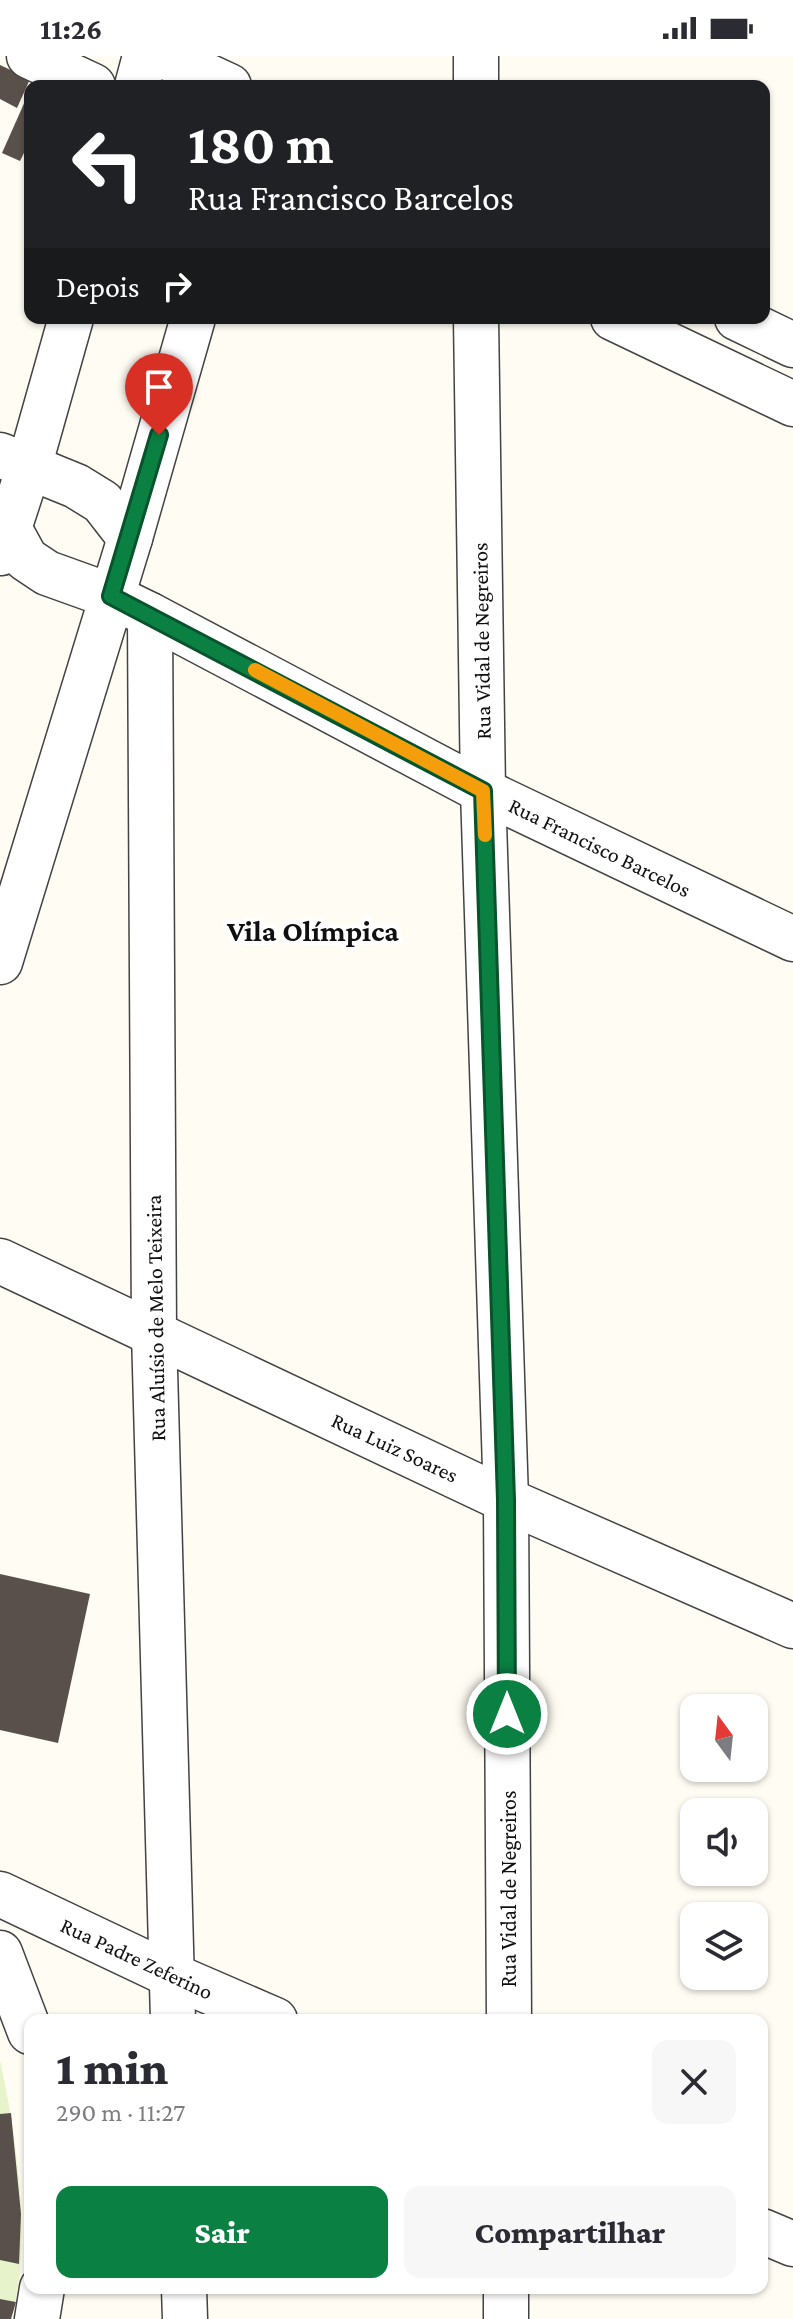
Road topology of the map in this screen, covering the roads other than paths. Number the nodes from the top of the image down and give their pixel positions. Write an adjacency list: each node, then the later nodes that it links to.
1 (29, 56): 5 (street)
2 (145, 56): 6 (street)
3 (164, 56): 7 (street)
4 (476, 56): 8 (street)
5 (80, 80)
6 (139, 80)
7 (216, 80)
8 (476, 80)
9 (69, 324): 16 (street)
10 (191, 324): 17 (street)
11 (476, 324): 21 (street, Rua Vidal de Negreiros)
12 (626, 324): 15 (street)
13 (749, 324): 14 (street)
14 (793, 345)
15 (793, 404)
16 (14, 461): 17 (street); 18 (street)
17 (130, 538): 19 (street)
18 (5, 542): 19 (street, Rua Francisco Barcelos)
19 (111, 596): 20 (street, Rua Francisco Barcelos); 23 (street)
20 (150, 615): 21 (street, Rua Francisco Barcelos); 25 (street, Rua Aluísio de Melo Teixeira)
21 (483, 791): 22 (street, Rua Francisco Barcelos); 26 (street, Rua Vidal de Negreiros)
22 (793, 939)
23 (0, 962)
24 (0, 1261): 25 (street, Rua Luiz Soares)
25 (154, 1333): 26 (street, Rua Luiz Soares); 30 (street, Rua Aluísio de Melo Teixeira)
26 (506, 1500): 27 (street, Rua Luiz Soares); 33 (street, Rua Vidal de Negreiros)
27 (793, 1626)
28 (0, 1894): 30 (street, Rua Padre Zeferino)
29 (0, 1953): 34 (street)
30 (171, 1975): 31 (street, Rua Aluísio de Melo Teixeira); 32 (street, Rua Padre Zeferino)
31 (173, 2014)
32 (261, 2014)
33 (509, 2014)
34 (24, 2016)
35 (768, 2234): 36 (street)
36 (793, 2244)
37 (41, 2294): 40 (street)
38 (184, 2294): 41 (street)
39 (506, 2294): 42 (street)
40 (37, 2319)
41 (185, 2319)
42 (506, 2319)

